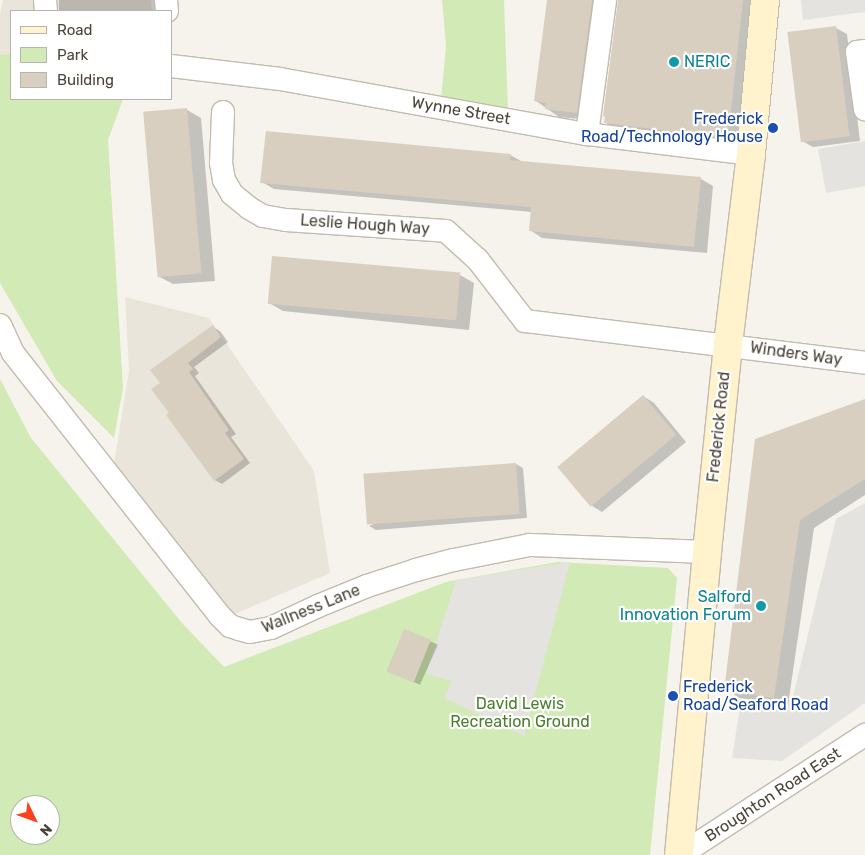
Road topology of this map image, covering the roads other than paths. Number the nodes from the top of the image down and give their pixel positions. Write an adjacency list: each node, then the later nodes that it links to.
1 (605, 0): 7 (street)
2 (765, 0): 8 (main road, Frederick Road)
3 (865, 51): 5 (street)
4 (172, 66): 7 (street, Wynne Street)
5 (865, 109)
6 (223, 112): 10 (street, Leslie Hough Way)
7 (587, 134): 8 (street, Wynne Street)
8 (751, 154): 10 (main road, Frederick Road)
9 (0, 325): 12 (street, Wallness Lane)
10 (728, 344): 11 (street, Winders Way); 12 (main road, Frederick Road)
11 (865, 363)
12 (707, 552): 14 (main road, Frederick Road)
13 (865, 735): 14 (street, Broughton Road East)
14 (680, 855)

